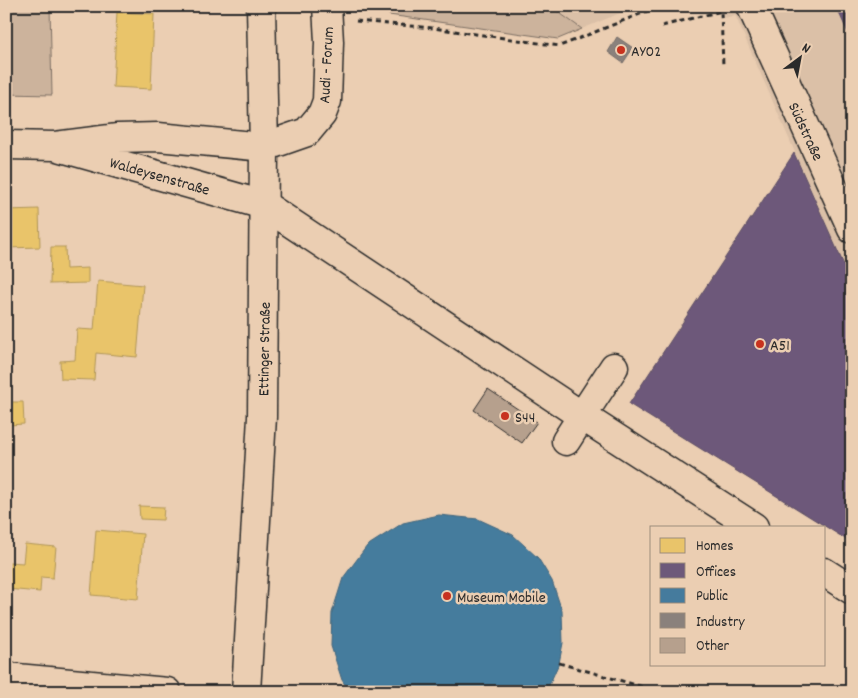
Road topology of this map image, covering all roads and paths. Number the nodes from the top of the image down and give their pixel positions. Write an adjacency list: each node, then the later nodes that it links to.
1 (260, 6): 12 (main road, Ettinger Straße)
2 (327, 6): 12 (main road, Audi - Forum)
3 (660, 6): 7 (path)
4 (690, 6): 6 (path)
5 (751, 6): 14 (main road, Südstraße)
6 (721, 11): 8 (path); 9 (path)
7 (353, 21)
8 (662, 26)
9 (723, 66)
10 (6, 145): 11 (main road, Waldeysenstraße)
11 (55, 146): 12 (main road, Waldeysenstraße); 13 (main road, Waldeysenstraße)
12 (264, 147): 13 (main road, Ettinger Straße)
13 (264, 205): 16 (main road, Waldeysenstraße); 25 (main road, Ettinger Straße)
14 (852, 229)
15 (614, 367): 16 (main road)
16 (582, 416): 17 (main road); 18 (main road, Waldeysenstraße)
17 (566, 441)
18 (752, 526)
19 (826, 573): 20 (main road)
20 (852, 590)
21 (559, 663): 23 (path)
22 (6, 677): 24 (main road)
23 (643, 687)
24 (167, 692)
25 (246, 692)

